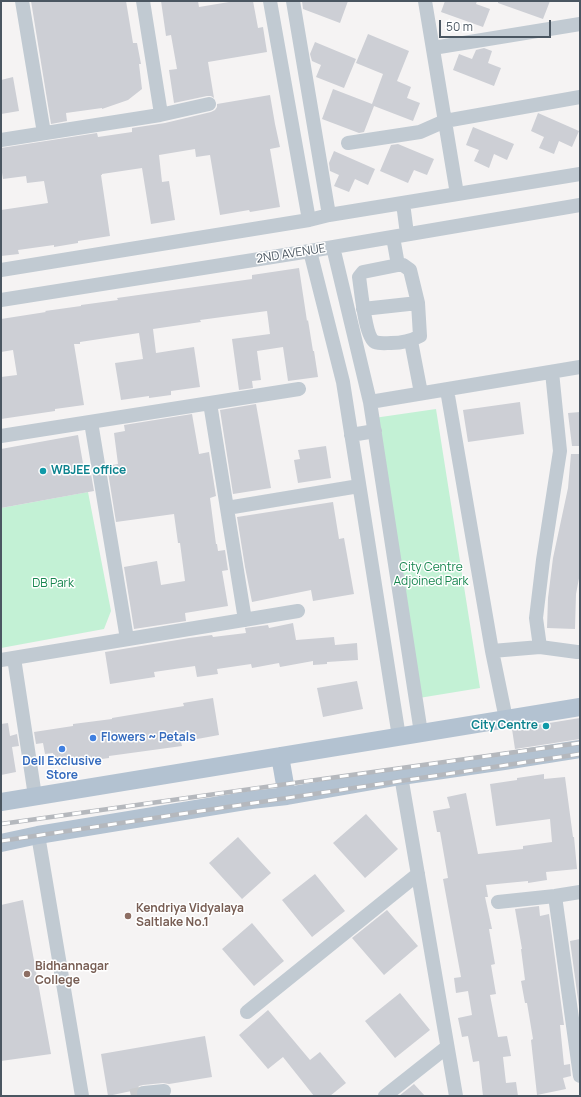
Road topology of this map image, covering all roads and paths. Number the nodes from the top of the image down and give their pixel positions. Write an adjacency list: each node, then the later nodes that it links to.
1 (22, 1): 12 (street)
2 (143, 1): 10 (street)
3 (270, 1): 20 (street)
4 (293, 1): 19 (street)
5 (424, 1): 7 (street)
6 (580, 24): 7 (street)
7 (433, 48): 11 (street)
8 (580, 97): 11 (street)
9 (209, 104): 10 (street)
10 (161, 114): 12 (street)
11 (445, 121): 14 (street); 16 (street)
12 (44, 133): 13 (street)
13 (1, 140)
14 (348, 144)
15 (580, 174): 16 (street)
16 (457, 194): 17 (street)
17 (403, 203): 19 (street); 21 (street)
18 (580, 205): 21 (street, 2ND AVENUE)
19 (329, 215): 20 (street)
20 (309, 220): 26 (street)
21 (407, 234): 22 (street, 2ND AVENUE)
22 (393, 236): 23 (street, 2ND AVENUE); 25 (street)
23 (333, 247): 24 (street, 2ND AVENUE); 36 (street)
24 (310, 251): 27 (street, 2ND AVENUE); 40 (street)
25 (398, 265): 28 (street); 29 (street)
26 (1, 270)
27 (1, 300)
28 (418, 303): 29 (street); 30 (street)
29 (363, 310): 30 (street)
30 (411, 341): 35 (street)
31 (580, 366): 32 (street)
32 (552, 372): 34 (street); 47 (street)
33 (299, 389): 37 (street)
34 (447, 390): 35 (street); 48 (street)
35 (421, 393): 36 (street)
36 (370, 402): 39 (street)
37 (210, 403): 38 (street); 43 (street)
38 (91, 422): 41 (street); 46 (street)
39 (375, 431): 40 (street); 53 (street)
40 (351, 435): 42 (street)
41 (1, 436)
42 (359, 486): 43 (street); 54 (street)
43 (227, 508): 45 (street)
44 (298, 611): 45 (street)
45 (245, 620): 46 (street)
46 (127, 639): 50 (street)
47 (540, 647): 48 (street); 49 (street)
48 (492, 652): 52 (street)
49 (580, 652)
50 (8, 659): 58 (street)
51 (580, 707): 52 (main road)
52 (506, 719): 53 (main road)
53 (421, 733): 54 (main road)
54 (399, 737): 56 (main road)
55 (580, 749): 57 (main road)
56 (280, 756): 58 (main road); 59 (main road)
57 (401, 776): 59 (main road); 63 (street)
58 (36, 796): 60 (main road)
59 (287, 796): 61 (main road)
60 (1, 802)
61 (38, 835): 62 (main road); 72 (street)
62 (1, 843)
63 (418, 874): 67 (street); 68 (street)
64 (580, 892): 65 (street)
65 (555, 896): 66 (street); 69 (street)
66 (498, 902)
67 (247, 1012)
68 (447, 1047): 73 (street); 74 (street)
69 (580, 1076)
70 (164, 1092): 71 (street)
71 (144, 1093)
72 (82, 1096)
73 (385, 1096)
74 (456, 1096)

